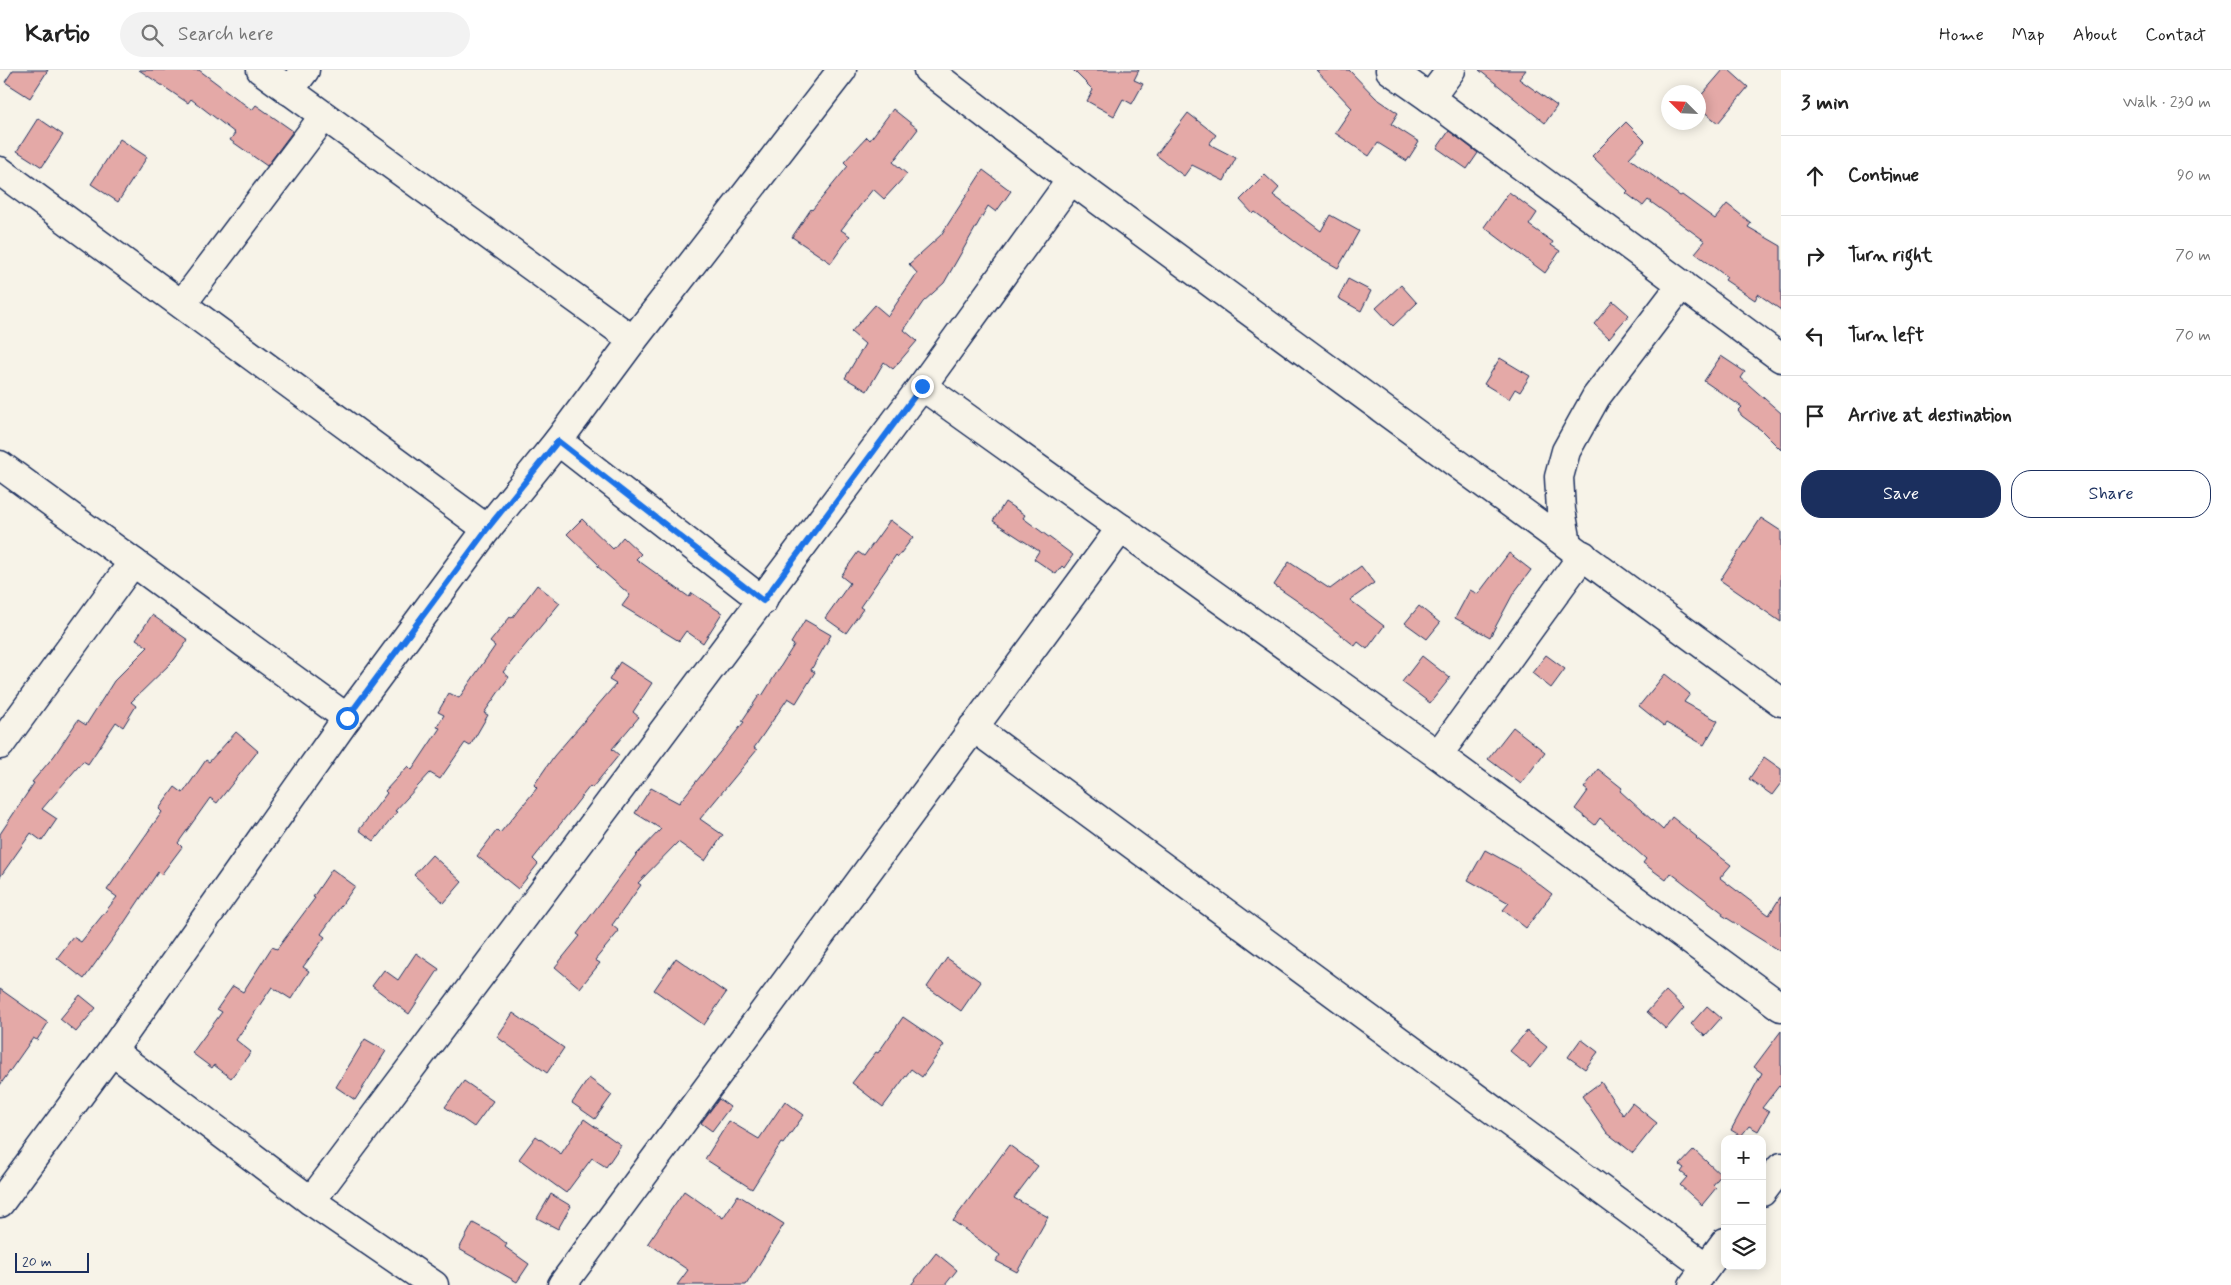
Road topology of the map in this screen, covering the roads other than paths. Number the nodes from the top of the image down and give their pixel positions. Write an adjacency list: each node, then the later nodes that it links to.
1 (261, 70): 6 (street)
2 (842, 70): 13 (street)
3 (928, 70): 10 (street)
4 (1390, 70): 7 (street)
5 (1451, 70): 7 (street)
6 (297, 80): 8 (street)
7 (1430, 98): 11 (street)
8 (324, 116): 12 (street); 13 (street)
9 (0, 171): 12 (street)
10 (1071, 180): 15 (street); 20 (street)
11 (1682, 284): 14 (street); 20 (street)
12 (182, 304): 19 (street)
13 (633, 340): 16 (street)
14 (1781, 358)
15 (922, 386): 18 (street); 22 (street)
16 (558, 441): 19 (street); 22 (street)
17 (0, 465): 21 (street)
18 (1121, 528): 25 (street); 27 (street)
19 (487, 529): 24 (street)
20 (1575, 549): 23 (street); 27 (street)
21 (133, 562): 24 (street); 26 (street)
22 (763, 601): 32 (street)
23 (1781, 702)
24 (347, 718): 29 (street)
25 (972, 727): 35 (street); 37 (street)
26 (0, 745)
27 (1438, 755): 28 (street)
28 (1781, 1007)
29 (112, 1051): 32 (street); 33 (street)
30 (1781, 1167): 31 (street)
31 (1766, 1187)
32 (311, 1201): 36 (street)
33 (0, 1203)
34 (1721, 1247): 35 (street)
35 (1700, 1276)
36 (434, 1285)
37 (562, 1285)

